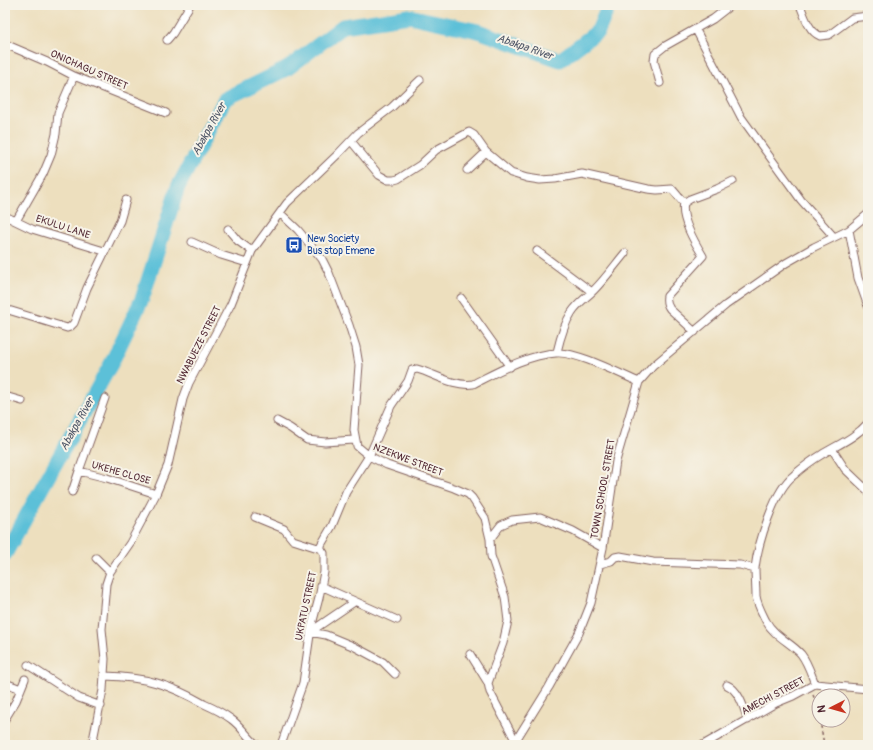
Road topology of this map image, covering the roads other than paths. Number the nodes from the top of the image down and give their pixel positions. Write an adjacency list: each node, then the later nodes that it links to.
1 (190, 5): 6 (street)
2 (732, 5): 5 (street)
3 (800, 5): 4 (street)
4 (868, 16)
5 (696, 30): 10 (street); 24 (street)
6 (167, 40)
7 (5, 44): 8 (street, ONICHAGU STREET)
8 (74, 76): 11 (street, ONICHAGU STREET); 21 (street)
9 (420, 80): 12 (street, NWABUEZE STREET)
10 (660, 83)
11 (166, 113)
12 (351, 141): 13 (street); 18 (street, NWABUEZE STREET)
13 (486, 152): 14 (street); 17 (street)
14 (467, 170)
15 (733, 181): 17 (street)
16 (126, 200): 27 (street)
17 (684, 203): 35 (street)
18 (280, 212): 28 (street, NWABUEZE STREET); 44 (street)
19 (868, 214): 23 (street, TOWN SCHOOL STREET)
20 (5, 216): 21 (street, EKULU LANE)
21 (16, 221): 27 (street, EKULU LANE)
22 (228, 228): 28 (street)
23 (849, 230): 24 (street, TOWN SCHOOL STREET); 33 (street)
24 (834, 237): 35 (street, TOWN SCHOOL STREET)
25 (192, 242): 30 (street)
26 (537, 250): 31 (street)
27 (104, 251): 34 (street)
28 (252, 251): 30 (street, NWABUEZE STREET)
29 (625, 253): 31 (street)
30 (247, 263): 50 (street, NWABUEZE STREET)
31 (592, 292): 36 (street)
32 (461, 298): 37 (street)
33 (868, 306)
34 (5, 309)
35 (695, 332): 38 (street, TOWN SCHOOL STREET)
36 (557, 352): 37 (street); 38 (street)
37 (510, 367): 46 (street)
38 (639, 382): 53 (street, TOWN SCHOOL STREET)
39 (5, 396): 41 (street)
40 (105, 398): 47 (street, UKEHE CLOSE)
41 (22, 401)
42 (277, 421): 44 (street)
43 (868, 423): 45 (street, AMECHI STREET)
44 (354, 440): 46 (street, NZEKWE STREET)
45 (832, 449): 49 (street); 57 (street, AMECHI STREET)
46 (369, 456): 52 (street, NZEKWE STREET); 54 (street)
47 (79, 471): 48 (street, UKEHE CLOSE); 50 (street, UKEHE CLOSE)
48 (72, 492)
49 (868, 492)
50 (156, 494): 58 (street, NWABUEZE STREET)
51 (255, 517): 54 (street)
52 (490, 539): 53 (street); 69 (street, NZEKWE STREET)
53 (602, 548): 56 (street, TOWN SCHOOL STREET)
54 (321, 549): 59 (street, UKPATU STREET)
55 (96, 558): 58 (street)
56 (600, 564): 57 (street); 77 (street, TOWN SCHOOL STREET)
57 (755, 570): 71 (street, AMECHI STREET)
58 (110, 572): 66 (street, NWABUEZE STREET)
59 (321, 586): 60 (street); 62 (street, UKPATU STREET)
60 (354, 602): 61 (street); 62 (street)
61 (397, 620)
62 (310, 632): 65 (street); 80 (street, UKPATU STREET)
63 (470, 654): 69 (street)
64 (28, 665): 74 (street)
65 (396, 674)
66 (105, 676): 74 (street, NWABUEZE STREET); 79 (street)
67 (25, 679): 72 (street)
68 (5, 683): 72 (street)
69 (488, 683): 77 (street)
70 (728, 685): 76 (street)
71 (812, 686): 73 (street); 76 (street, AMECHI STREET)
72 (21, 689): 75 (street)
73 (868, 689)
74 (101, 706): 78 (street, NWABUEZE STREET)
75 (5, 719)
76 (748, 720): 81 (street, AMECHI STREET)
77 (514, 742)
78 (92, 745)
79 (257, 745)
80 (280, 745)
81 (703, 745)

